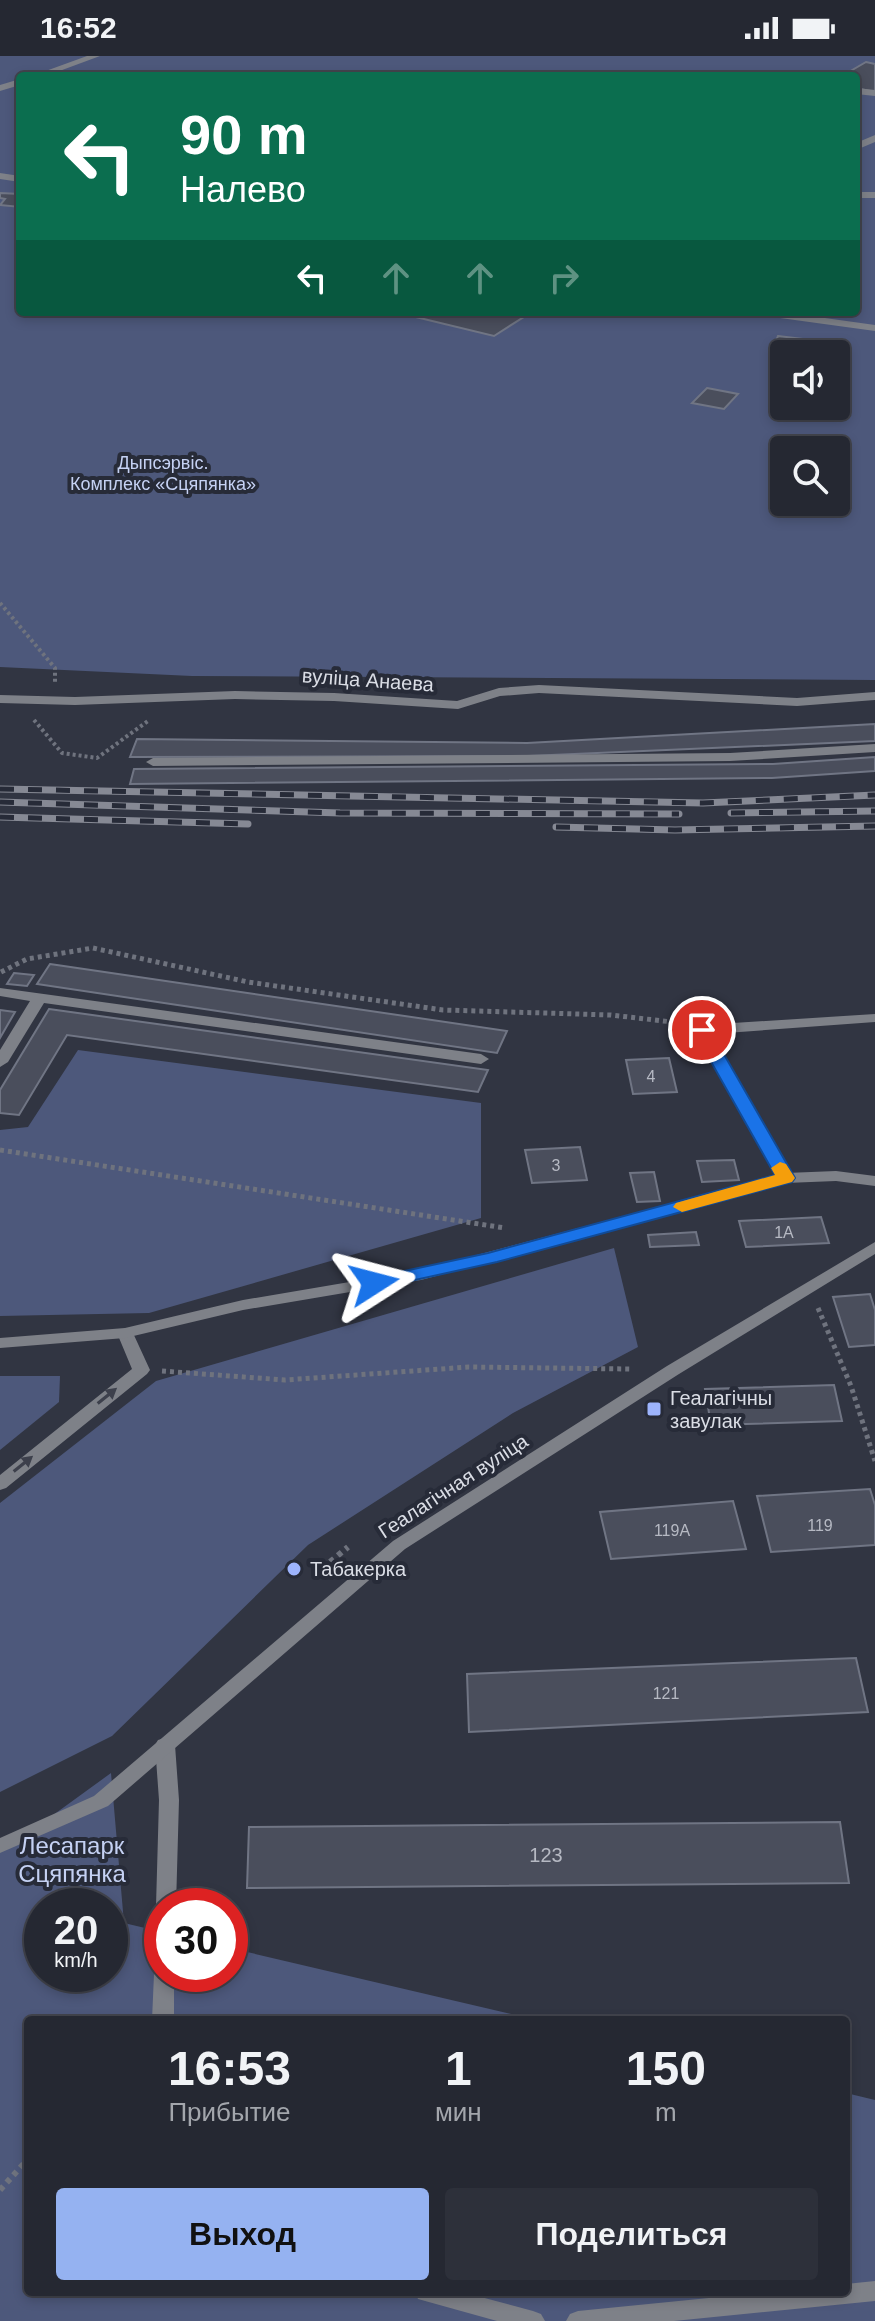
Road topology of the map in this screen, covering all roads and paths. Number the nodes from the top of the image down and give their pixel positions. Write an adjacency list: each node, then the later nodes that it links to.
1 (96, 56): 2 (street)
2 (49, 72)
3 (788, 316): 4 (street)
4 (875, 328)
5 (0, 603): 10 (path)
6 (875, 696): 7 (street, вуліца Анаева)
7 (180, 697): 9 (path); 10 (street, вуліца Анаева)
8 (0, 699): 9 (street, вуліца Анаева)
9 (18, 700): 10 (street, вуліца Анаева)
10 (56, 700)
11 (875, 748): 12 (street)
12 (153, 762)
13 (0, 972): 17 (path)
14 (0, 992): 15 (street)
15 (39, 998): 18 (street); 19 (street)
16 (875, 1018): 17 (street)
17 (702, 1030): 21 (street)
18 (481, 1059)
19 (0, 1062)
20 (0, 1150): 23 (path)
21 (786, 1178): 22 (street); 26 (street)
22 (875, 1181)
23 (520, 1230)
24 (874, 1249): 29 (street, Геалагічная вуліца)
25 (816, 1303): 30 (path)
26 (125, 1333): 27 (street); 28 (street)
27 (0, 1343)
28 (141, 1370): 29 (path); 31 (street, one-way to 28)
29 (673, 1370): 34 (street, Геалагічная вуліца)
30 (875, 1461)
31 (0, 1484)
32 (348, 1547): 33 (path)
33 (330, 1562)
34 (165, 1745): 35 (street, Геалагічная вуліца); 36 (street)
35 (0, 1846)
36 (167, 1888)
37 (164, 1992): 38 (street)
38 (163, 2016)
39 (24, 2163): 40 (path)
40 (0, 2190)
41 (875, 2291): 42 (street)
42 (850, 2294)
43 (441, 2296): 45 (street)
44 (826, 2296): 46 (street)
45 (533, 2321)
46 (578, 2321)

